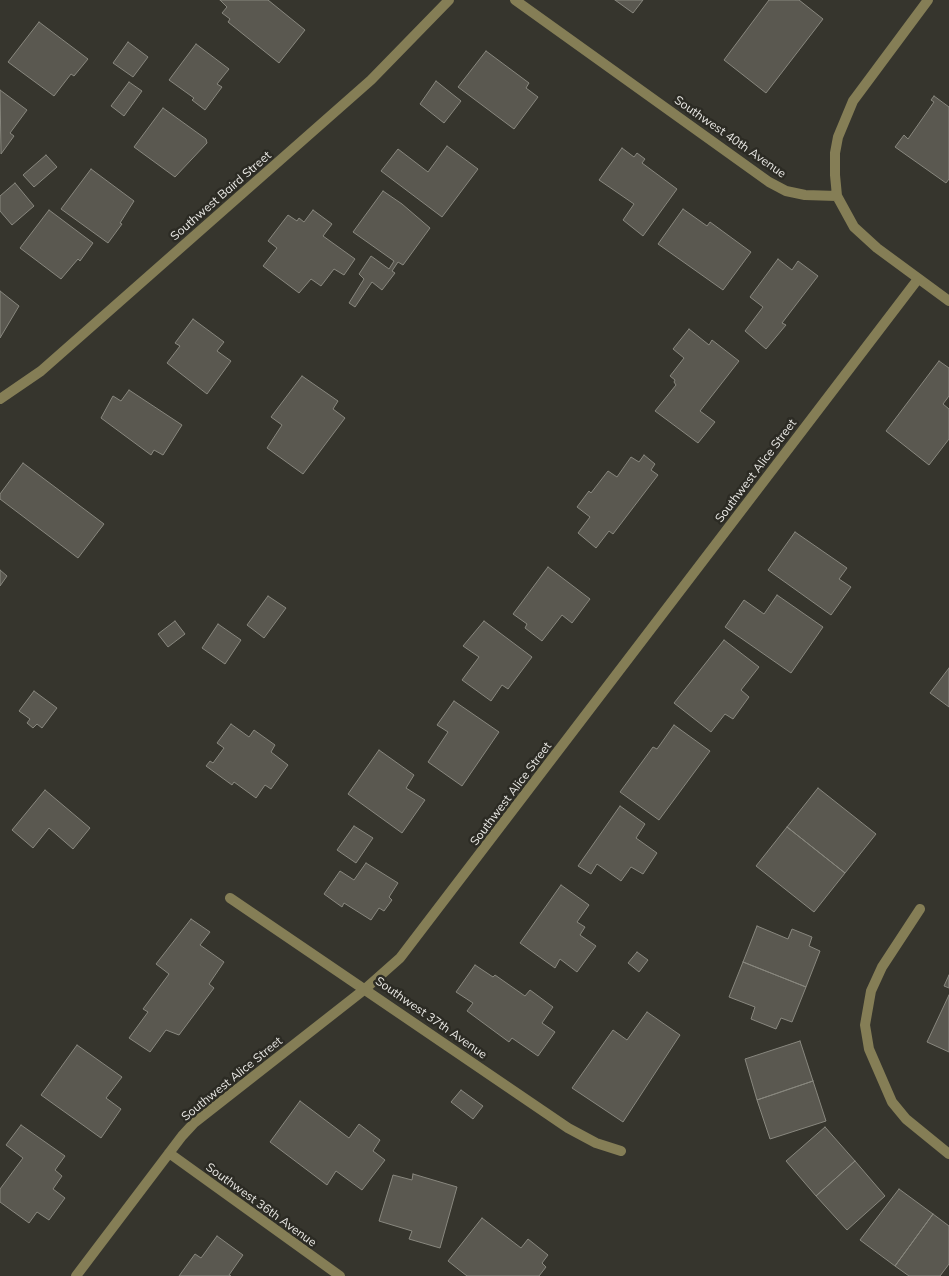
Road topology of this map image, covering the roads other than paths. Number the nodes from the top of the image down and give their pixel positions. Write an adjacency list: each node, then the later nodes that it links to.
1 (449, 0): 7 (street, Southwest Baird Street)
2 (515, 0): 4 (street, Southwest 40th Avenue)
3 (928, 0): 4 (street)
4 (837, 196): 5 (street)
5 (918, 279): 6 (street); 10 (street, Southwest Alice Street)
6 (949, 302)
7 (0, 399)
8 (230, 898): 10 (street, Southwest 37th Avenue)
9 (920, 908): 13 (street)
10 (366, 988): 11 (street, Southwest 37th Avenue); 12 (street, Southwest Alice Street)
11 (621, 1151)
12 (169, 1153): 14 (street, Southwest Alice Street); 15 (street, Southwest 36th Avenue)
13 (949, 1154)
14 (76, 1276)
15 (340, 1276)

